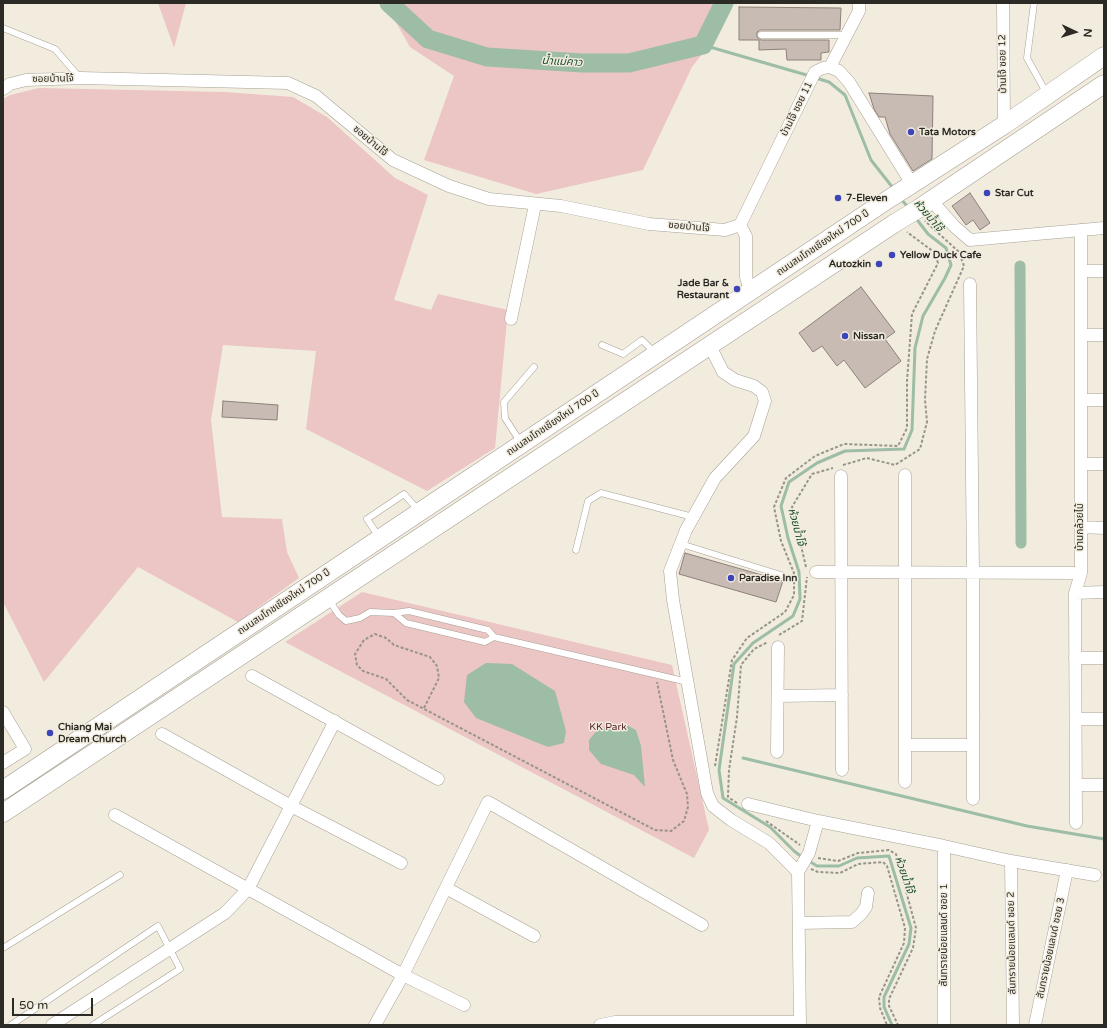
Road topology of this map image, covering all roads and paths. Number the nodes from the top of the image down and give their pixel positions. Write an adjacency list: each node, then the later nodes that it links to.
1 (859, 3): 6 (street)
2 (1003, 3): 13 (street, บ้านโจ้ ซอย 12)
3 (1034, 3): 12 (lane)
4 (3, 28): 9 (lane)
5 (761, 35): 6 (lane)
6 (847, 35): 8 (street)
7 (1104, 56): 12 (main road, ถนนสมโภชเชียงใหม่ 700 ปี)
8 (830, 67): 14 (street); 17 (street, บ้านโจ้ ซอย 11)
9 (81, 78): 11 (street, ซอยบ้านโจ้); 16 (street, ซอยบ้านโจ้)
10 (1104, 84): 15 (main road)
11 (3, 89)
12 (1047, 94): 13 (main road, ถนนสมโภชเชียงใหม่ 700 ปี)
13 (1004, 125): 14 (main road, ถนนสมโภชเชียงใหม่ 700 ปี)
14 (909, 186): 24 (main road, ถนนสมโภชเชียงใหม่ 700 ปี, bridge)
15 (924, 204): 18 (main road, bridge); 20 (street)
16 (535, 205): 17 (street, ซอยบ้านโจ้); 25 (street)
17 (740, 225): 24 (street)
18 (901, 228): 29 (main road); 75 (path)
19 (1104, 228): 20 (street)
20 (1081, 230): 21 (street, บ้านกล้วยไม้)
21 (1082, 270): 22 (street); 26 (street, บ้านกล้วยไม้)
22 (1104, 271)
23 (970, 284): 49 (street)
24 (750, 291): 30 (main road, ถนนสมโภชเชียงใหม่ 700 ปี)
25 (511, 319)
26 (1081, 335): 27 (street); 32 (street, บ้านกล้วยไม้)
27 (1104, 335)
28 (602, 345): 30 (lane)
29 (710, 346): 40 (street); 54 (main road)
30 (656, 354): 34 (main road, ถนนสมโภชเชียงใหม่ 700 ปี)
31 (534, 367): 34 (lane)
32 (1081, 400): 33 (street); 35 (street, บ้านกล้วยไม้)
33 (1104, 400)
34 (521, 444): 39 (main road, ถนนสมโภชเชียงใหม่ 700 ปี)
35 (1081, 464): 36 (street); 41 (street, บ้านกล้วยไม้)
36 (1104, 464)
37 (841, 476): 47 (street)
38 (906, 476): 48 (street)
39 (419, 512): 43 (main road, ถนนสมโภชเชียงใหม่ 700 ปี); 43 (lane)
40 (693, 517): 44 (street); 45 (lane)
41 (1080, 527): 42 (street); 50 (street, บ้านกล้วยไม้)
42 (1104, 528)
43 (380, 538): 81 (main road, ถนนสมโภชเชียงใหม่ 700 ปี)
44 (681, 544): 51 (lane); 62 (street)
45 (576, 550)
46 (816, 572): 47 (street)
47 (841, 572): 48 (street); 63 (street)
48 (905, 572): 49 (street); 71 (street)
49 (973, 572): 50 (street); 72 (street)
50 (1081, 573): 53 (street, บ้านกล้วยไม้)
51 (781, 575)
52 (1104, 592): 53 (street)
53 (1075, 593): 58 (street, บ้านกล้วยไม้)
54 (328, 599): 55 (lane); 82 (main road)
55 (394, 613): 56 (lane); 56 (lane)
56 (494, 637): 60 (lane)
57 (778, 647): 64 (street)
58 (1075, 658): 59 (street); 67 (street, บ้านกล้วยไม้)
59 (1104, 658)
60 (656, 675): 62 (lane); 65 (path)
61 (252, 676): 69 (street)
62 (688, 682): 94 (street)
63 (842, 695): 64 (street); 76 (street)
64 (778, 696): 73 (street)
65 (424, 708): 65 (path)
66 (3, 712): 74 (street)
67 (1076, 719): 68 (street); 79 (street, บ้านกล้วยไม้)
68 (1104, 719)
69 (334, 721): 77 (street); 85 (street)
70 (162, 734): 85 (street)
71 (905, 745): 72 (street); 78 (street)
72 (973, 745): 83 (street)
73 (777, 752)
74 (3, 762)
75 (714, 769)
76 (842, 770)
77 (438, 780)
78 (905, 782)
79 (1076, 785): 80 (street); 90 (street, บ้านกล้วยไม้)
80 (1104, 785)
81 (5, 788)
82 (22, 800): 86 (main road); 88 (main road)
83 (973, 800)
84 (748, 804): 89 (street)
85 (291, 806): 93 (street); 99 (street)
86 (3, 813)
87 (115, 814): 99 (street)
88 (3, 819)
89 (818, 821): 91 (street); 94 (street)
90 (1076, 823)
91 (944, 846): 92 (street); 117 (street, สันทรายน้อยแลนด์ ซอย 1)
92 (1011, 861): 95 (street); 118 (street, สันทรายน้อยแลนด์ ซอย 2)
93 (401, 863)
94 (800, 868): 101 (street); 116 (path)
95 (1067, 870): 97 (street); 119 (street, สันทรายน้อยแลนด์ ซอย 3)
96 (120, 875): 104 (lane)
97 (1095, 875)
98 (446, 888): 102 (street); 103 (street); 106 (street)
99 (248, 889): 105 (street); 106 (street)
100 (868, 893): 101 (street)
101 (799, 923): 108 (street)
102 (702, 925)
103 (534, 936)
104 (3, 948)
105 (171, 948): 111 (lane); 112 (street); 113 (lane)
106 (403, 975): 107 (street); 114 (street)
107 (464, 1005)
108 (800, 1023): 110 (street)
109 (615, 1024): 110 (street); 115 (street)
110 (701, 1024)
111 (11, 1025)
112 (52, 1025)
113 (93, 1025)
114 (376, 1025)
115 (600, 1025)
116 (887, 1025)
117 (944, 1025)
118 (1013, 1025)
119 (1035, 1025)

